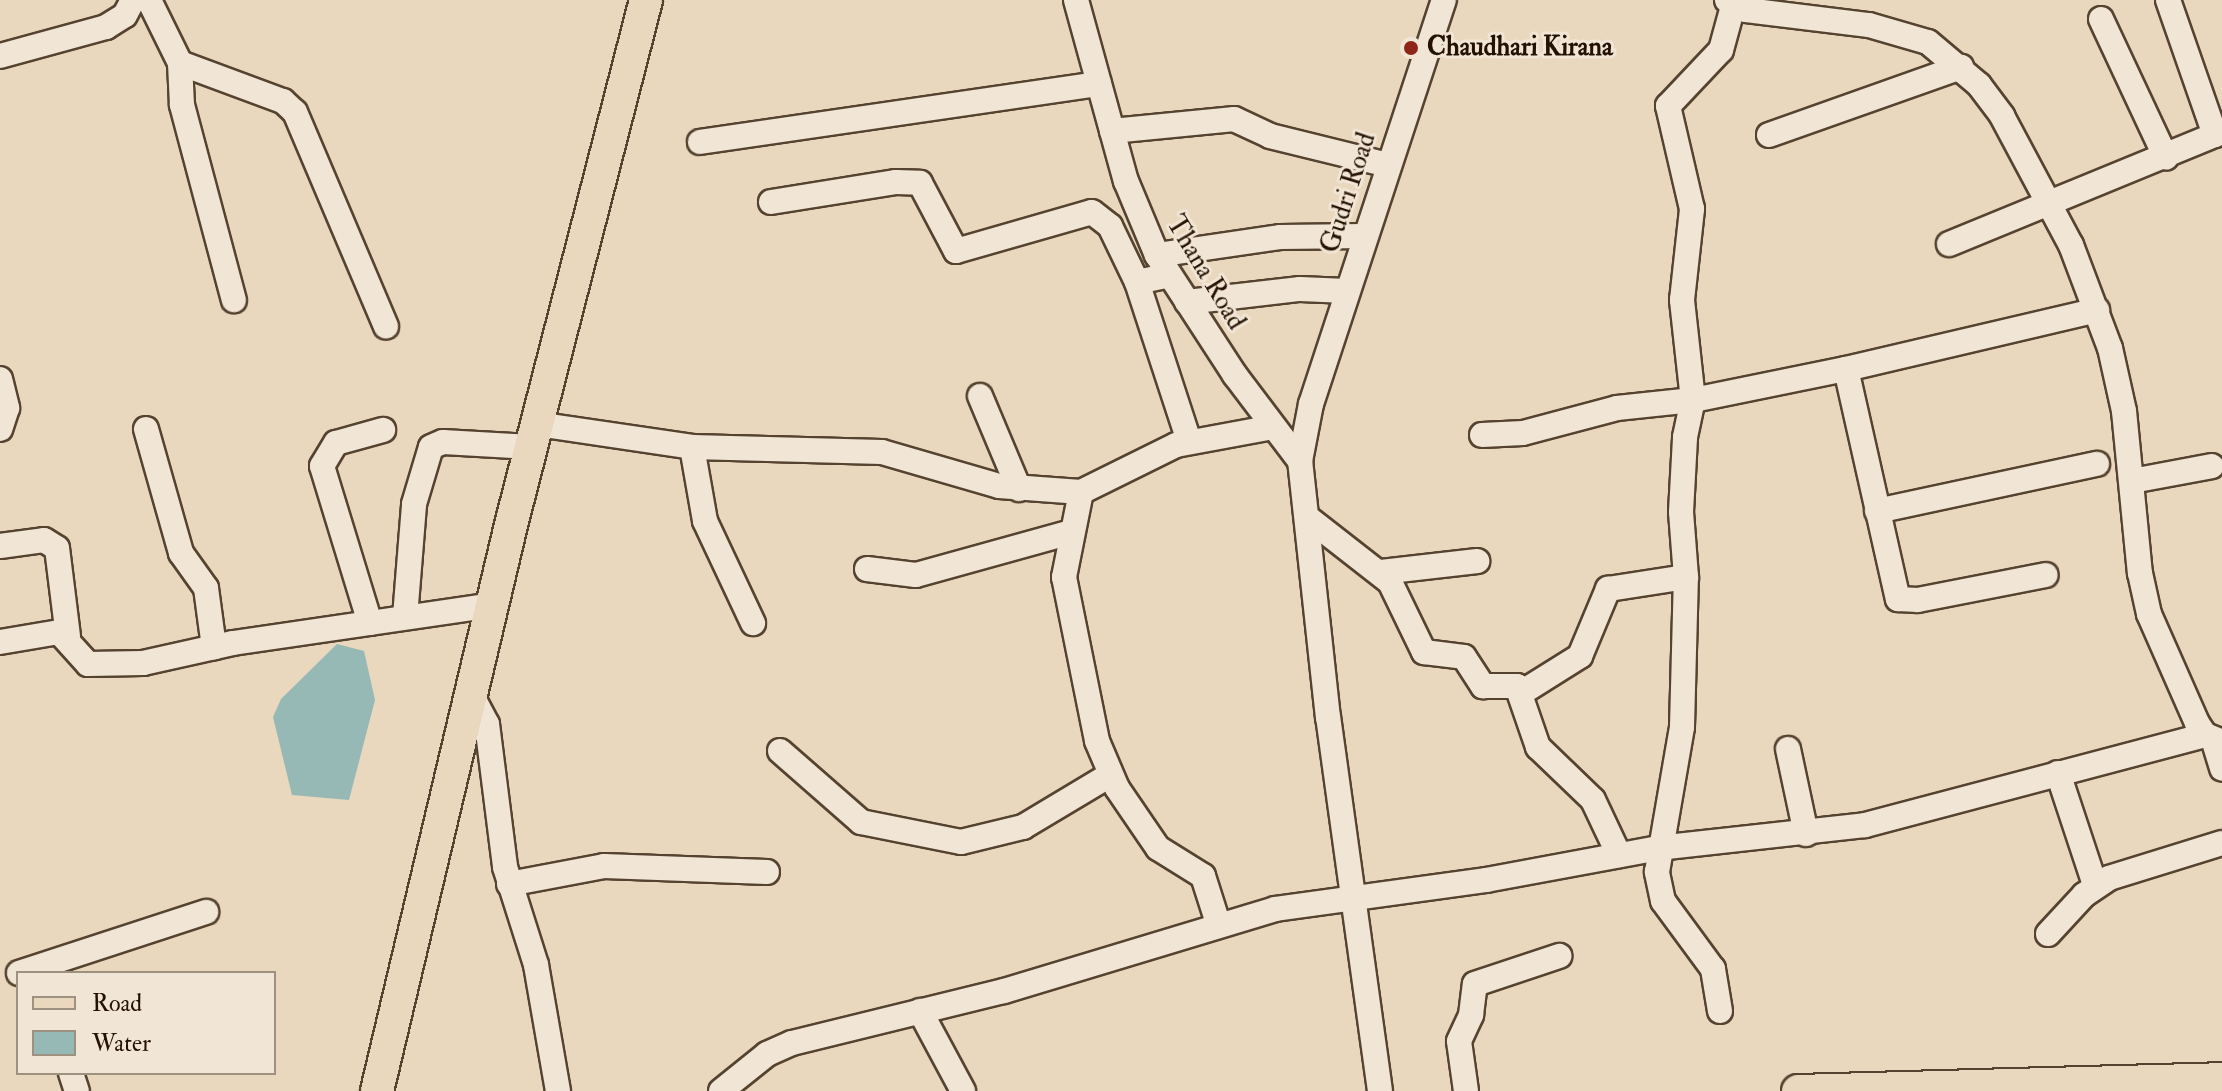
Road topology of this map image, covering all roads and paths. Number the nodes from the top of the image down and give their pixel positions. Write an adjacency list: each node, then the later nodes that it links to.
1 (133, 0): 9 (street)
2 (149, 0): 10 (street)
3 (646, 0): 38 (main road)
4 (1076, 0): 12 (street, Thana Road)
5 (1444, 0): 18 (street, Gudri Road)
6 (2168, 0): 14 (street)
7 (1730, 3): 11 (street); 33 (street)
8 (2101, 19): 17 (street)
9 (0, 56)
10 (180, 63): 26 (street); 29 (street)
11 (1961, 67): 15 (street); 20 (street)
12 (1099, 84): 13 (street, Thana Road); 16 (street)
13 (1112, 131): 18 (street); 23 (street, Thana Road)
14 (2218, 133): 17 (street)
15 (1769, 135)
16 (700, 142)
17 (2166, 158): 20 (street)
18 (1388, 165): 21 (street, Gudri Road)
19 (771, 202): 24 (street)
20 (2050, 205): 22 (street); 28 (street)
21 (1364, 236): 23 (street); 25 (street, Gudri Road)
22 (1949, 244)
23 (1163, 265): 24 (street); 27 (street, Thana Road)
24 (1137, 282): 40 (street)
25 (1347, 291): 27 (street); 42 (street, Gudri Road)
26 (234, 300)
27 (1187, 302): 34 (street, Thana Road)
28 (2097, 310): 30 (street); 45 (street)
29 (386, 326)
30 (1846, 369): 33 (street); 48 (street)
31 (0, 379): 35 (street)
32 (980, 396): 46 (street)
33 (1693, 400): 39 (street); 56 (street)
34 (1273, 427): 40 (street); 42 (street, Thana Road)
35 (0, 429)
36 (146, 429): 63 (street)
37 (383, 430): 59 (street)
38 (534, 435): 41 (street); 57 (main road); 58 (street)
39 (1482, 435)
40 (1189, 441): 47 (street)
41 (692, 447): 46 (street); 60 (street)
42 (1300, 461): 49 (street)
43 (2097, 464): 48 (street)
44 (2212, 466): 45 (street)
45 (2132, 481): 66 (street)
46 (1019, 489): 47 (street)
47 (1081, 492): 50 (street)
48 (1877, 511): 55 (street)
49 (1308, 518): 54 (street); 79 (street)
50 (1071, 532): 53 (street); 71 (street)
51 (0, 546): 61 (street)
52 (1477, 561): 54 (street)
53 (867, 569)
54 (1381, 572): 64 (street)
55 (2046, 575)
56 (1686, 577): 64 (street); 74 (street)
57 (492, 605): 58 (street); 65 (main road)
58 (405, 617): 59 (street)
59 (370, 623): 63 (street)
60 (753, 623)
61 (68, 636): 62 (street); 63 (street)
62 (0, 642)
63 (214, 647)
64 (1521, 693): 75 (street)
65 (471, 694): 77 (street); 88 (main road)
66 (2214, 740): 69 (street); 70 (street)
67 (1788, 749): 72 (street)
68 (780, 751): 71 (street)
69 (2222, 769)
70 (2058, 773): 72 (street); 78 (street)
71 (1110, 775): 81 (street)
72 (1806, 834): 74 (street)
73 (2222, 843): 78 (street)
74 (1658, 848): 75 (street); 86 (street)
75 (1619, 855): 79 (street)
76 (767, 872): 77 (street)
77 (509, 884): 89 (street)
78 (2095, 885): 82 (street)
79 (1352, 897): 81 (street); 92 (street)
80 (206, 912): 84 (street)
81 (1219, 926): 85 (street)
82 (2048, 934)
83 (1559, 956): 93 (street)
84 (29, 971)
85 (920, 1011): 90 (street); 91 (street)
86 (1720, 1011)
87 (2222, 1079): 94 (main road)
88 (377, 1091)
89 (558, 1091)
90 (721, 1091)
91 (963, 1091)
92 (1380, 1091)
93 (1466, 1091)
94 (1798, 1091)

